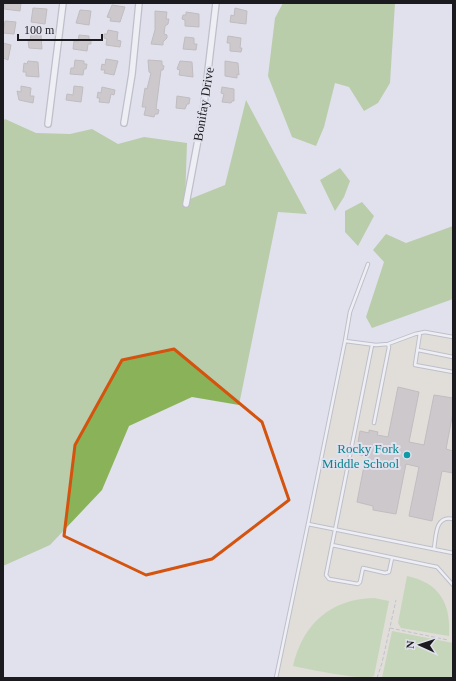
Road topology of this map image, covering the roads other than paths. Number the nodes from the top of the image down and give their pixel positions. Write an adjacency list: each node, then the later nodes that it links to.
1 (63, 3): 5 (street)
2 (140, 3): 4 (street)
3 (216, 3): 6 (street, Bonifay Drive)
4 (124, 123)
5 (48, 124)
6 (186, 204)
7 (368, 264): 10 (lane)
8 (420, 333): 9 (lane); 11 (lane); 13 (lane)
9 (453, 337)
10 (345, 341): 12 (lane); 18 (lane)
11 (388, 344): 12 (lane); 16 (lane)
12 (372, 345): 19 (lane)
13 (418, 350): 14 (lane); 15 (lane)
14 (453, 357)
15 (453, 372)
16 (374, 423)
17 (453, 519): 21 (lane)
18 (308, 524): 19 (lane); 25 (lane)
19 (336, 529): 20 (lane); 21 (lane)
20 (332, 545): 23 (lane); 23 (lane)
21 (434, 549): 22 (lane)
22 (453, 553)
23 (392, 558): 24 (lane)
24 (453, 585)
25 (276, 678)

